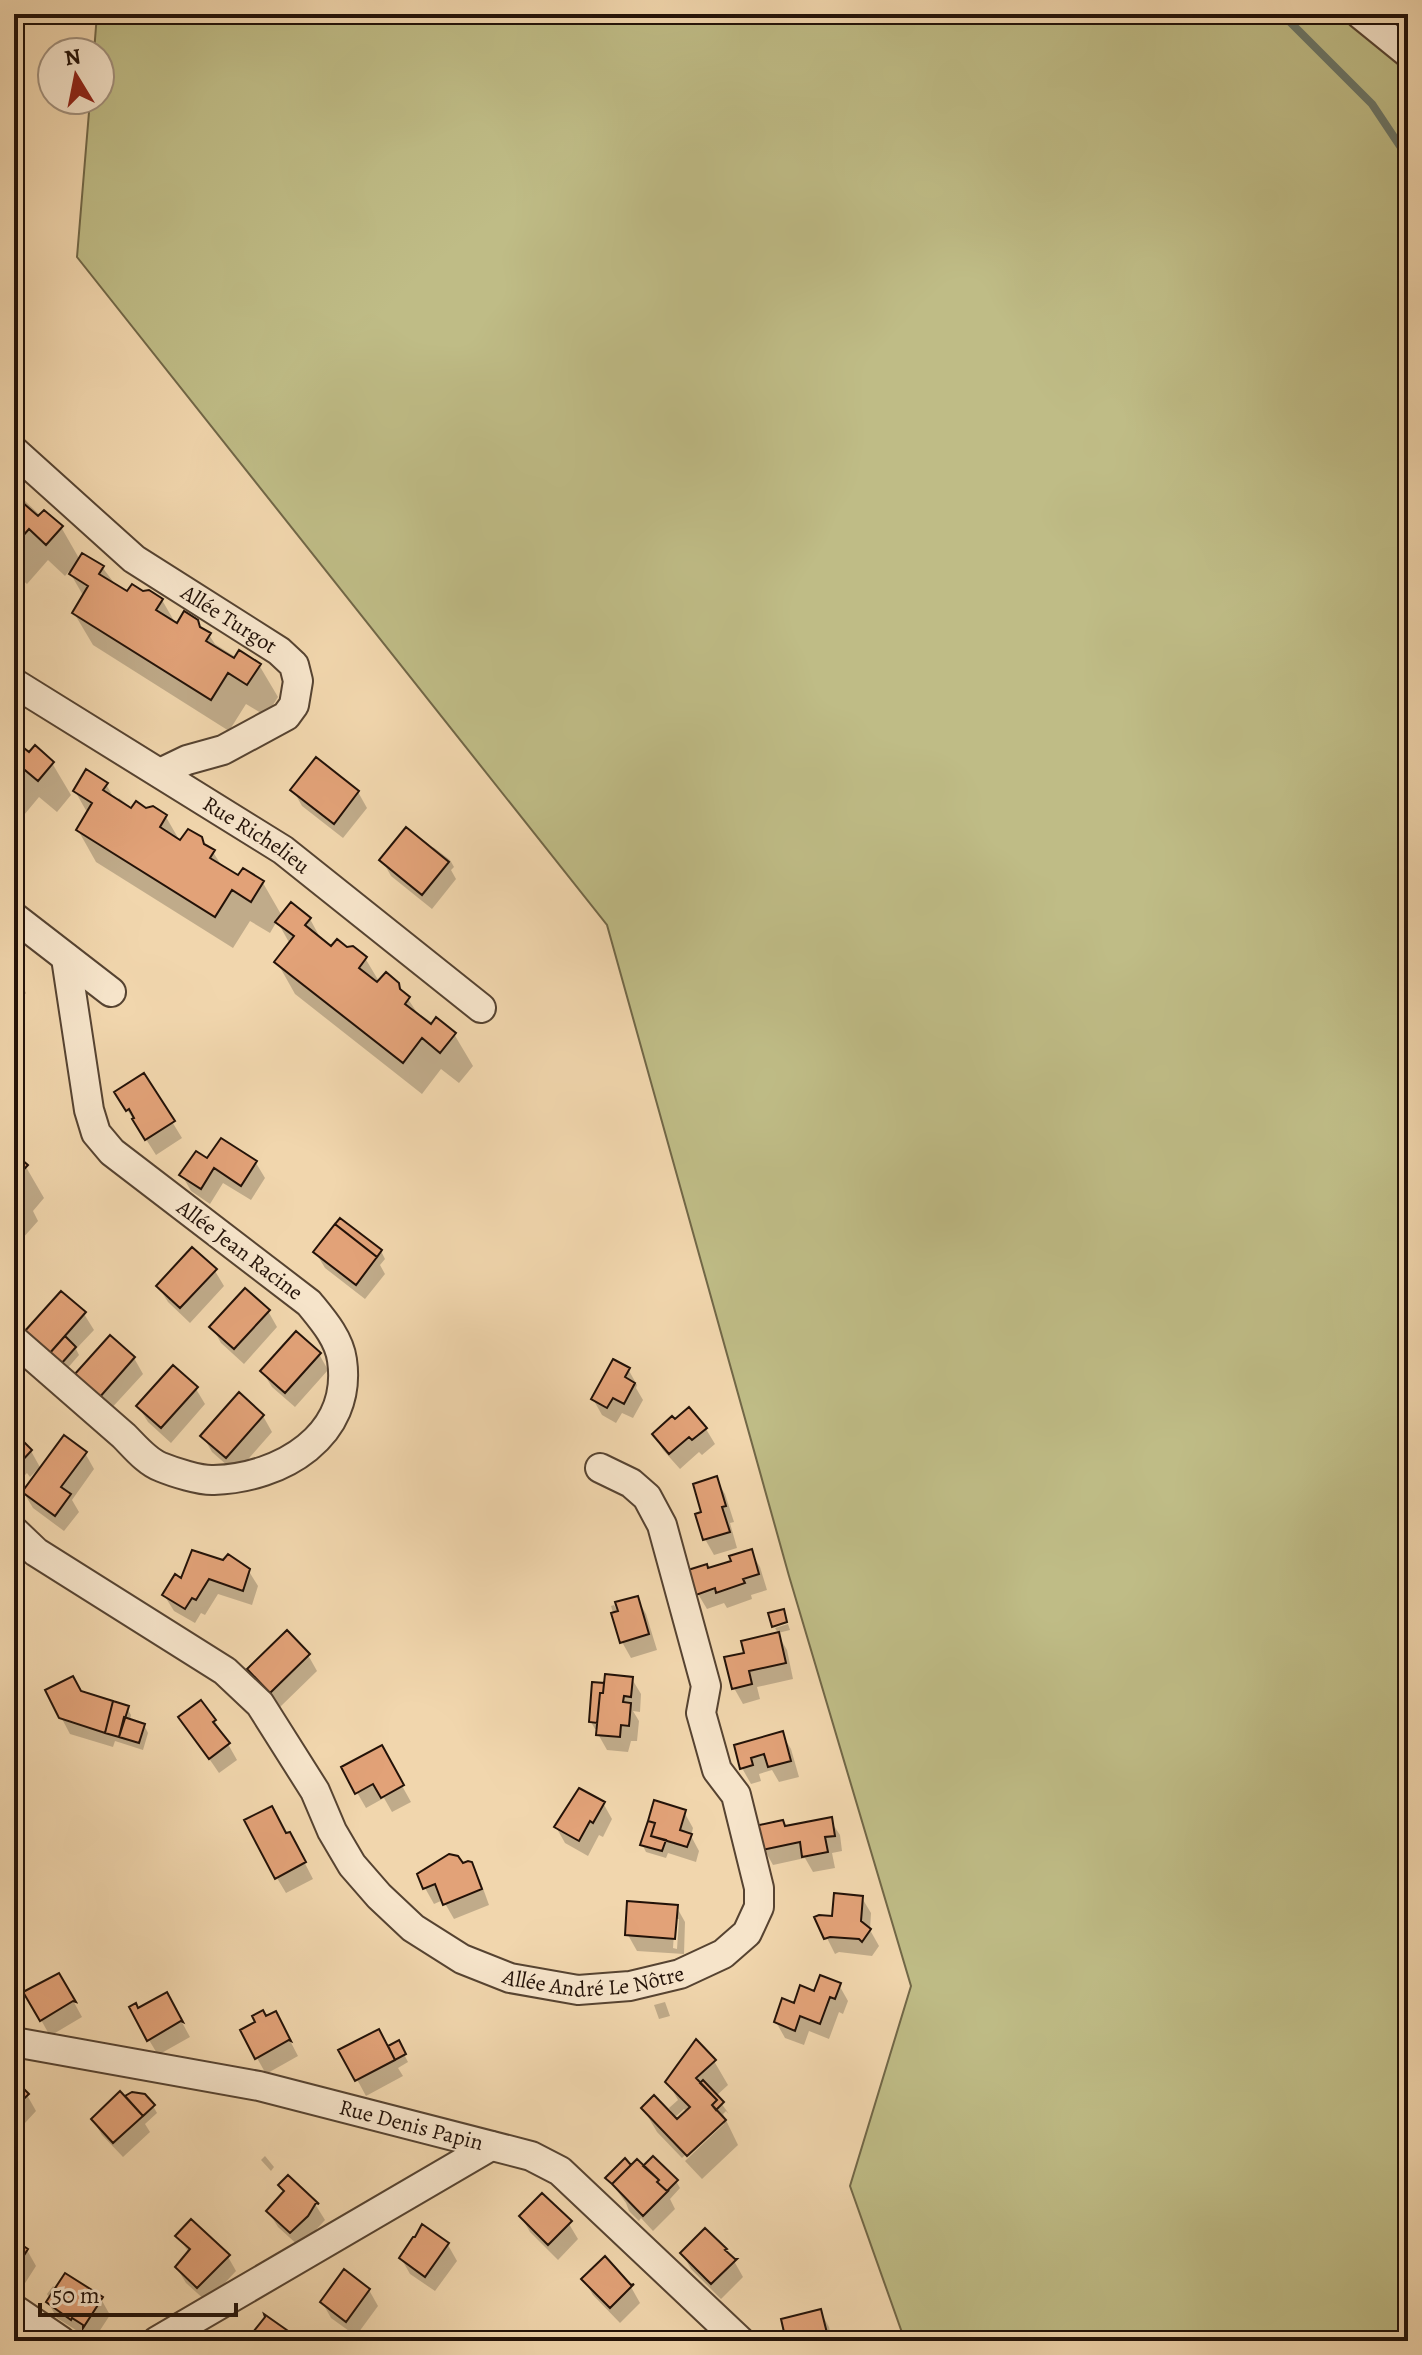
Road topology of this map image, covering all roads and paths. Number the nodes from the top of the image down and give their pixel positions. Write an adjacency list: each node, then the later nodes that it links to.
1 (1360, 14): 2 (street)
2 (1408, 53)
3 (14, 451): 5 (street, Allée Turgot)
4 (14, 683): 5 (street, Rue Richelieu)
5 (160, 773): 9 (street, Rue Richelieu)
6 (14, 917): 7 (street)
7 (66, 958): 8 (street); 10 (street, Allée Jean Racine)
8 (111, 992)
9 (481, 1008)
10 (14, 1340)
11 (600, 1468): 12 (street, Allée André Le Nôtre)
12 (14, 1531)
13 (14, 2042): 14 (street, Rue Denis Papin)
14 (491, 2146): 17 (street); 18 (street, Rue Denis Papin)
15 (14, 2309): 16 (street)
16 (61, 2341)
17 (157, 2341)
18 (740, 2341)

